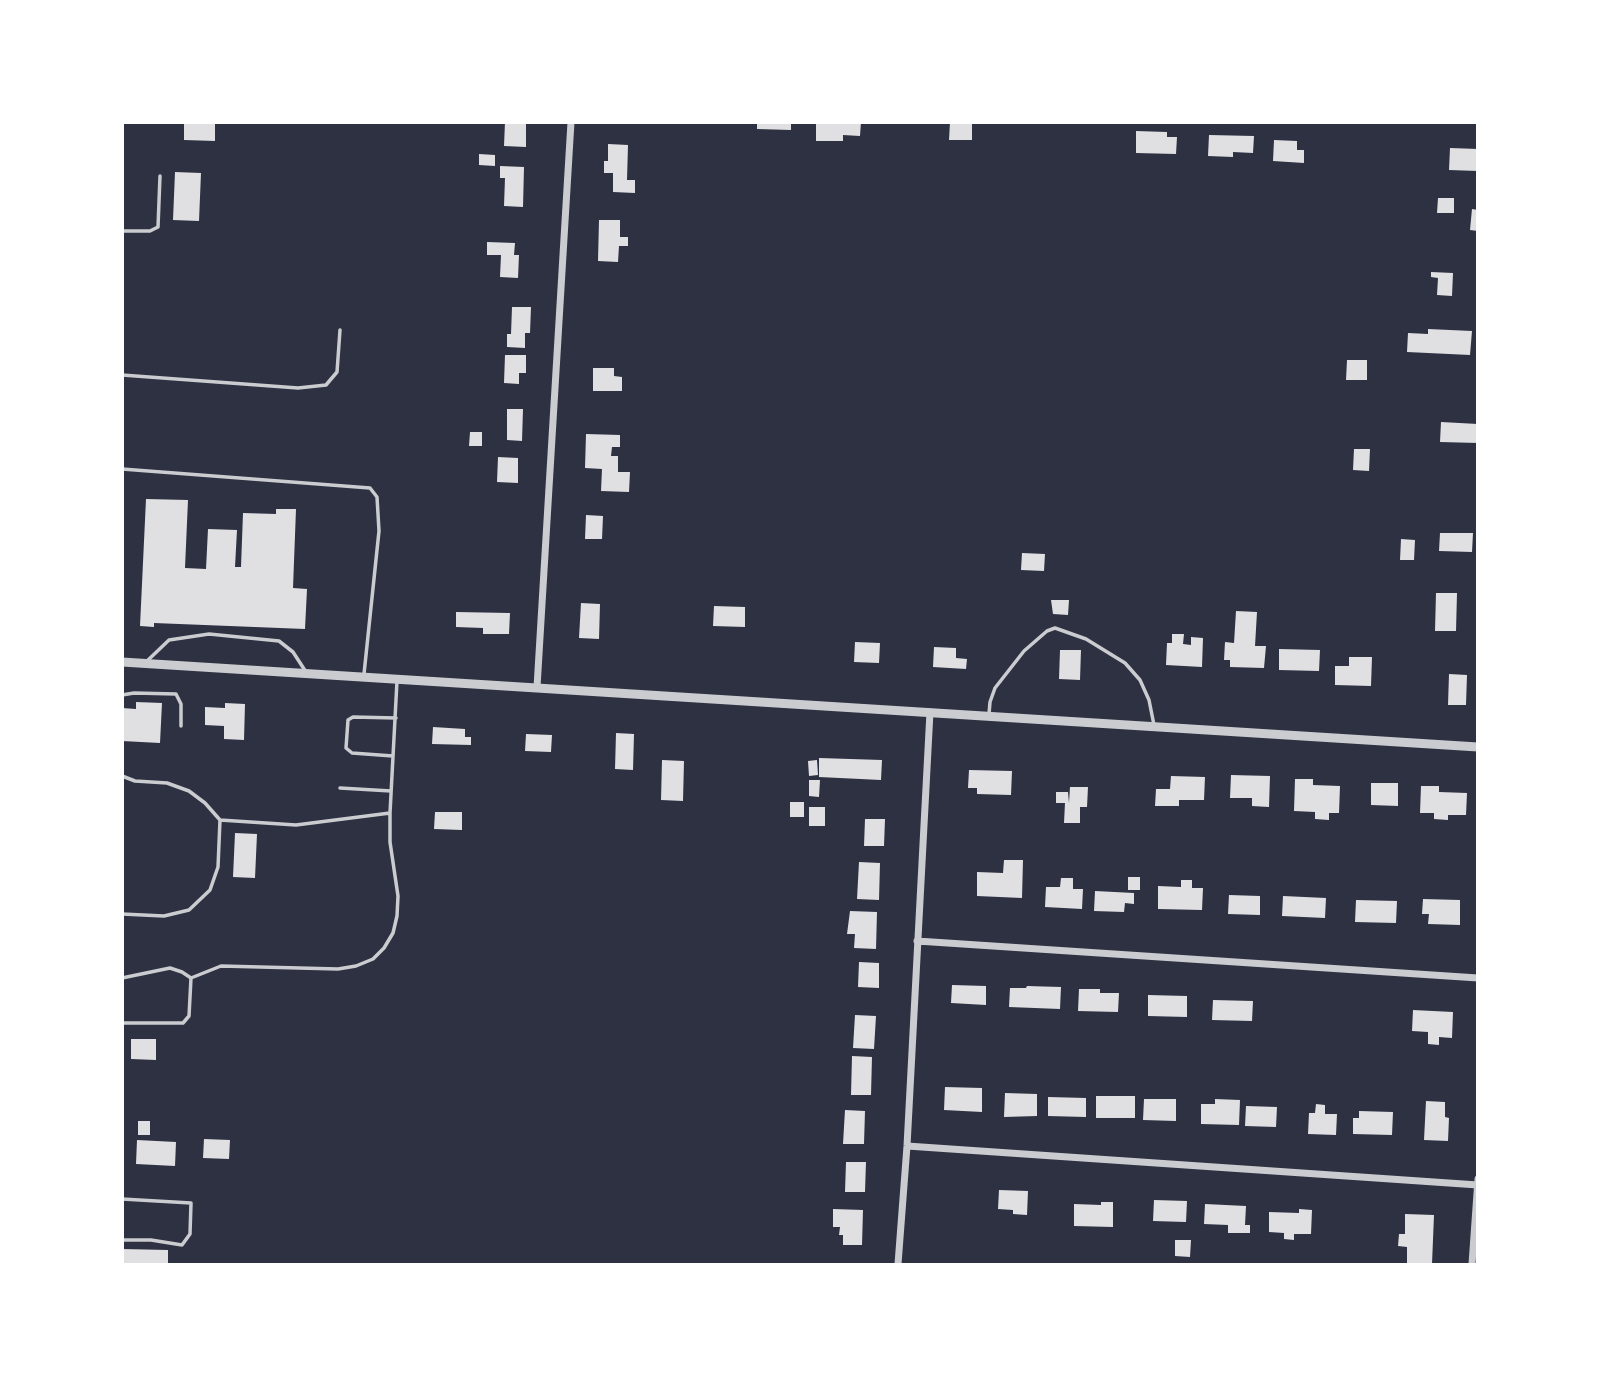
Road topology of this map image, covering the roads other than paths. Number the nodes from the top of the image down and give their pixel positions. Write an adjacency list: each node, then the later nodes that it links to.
1 (571, 122): 12 (street)
2 (160, 176): 3 (lane)
3 (122, 231)
4 (340, 330): 5 (lane)
5 (122, 375)
6 (122, 469): 10 (lane)
7 (122, 662): 8 (street)
8 (144, 663): 9 (street); 9 (lane)
9 (307, 673): 10 (street)
10 (364, 676): 11 (street)
11 (397, 678): 12 (street); 16 (lane)
12 (537, 687): 14 (street)
13 (122, 695): 17 (lane)
14 (930, 712): 15 (street); 27 (street)
15 (989, 716): 18 (street); 18 (lane)
16 (396, 718): 20 (lane); 20 (lane)
17 (181, 726)
18 (1154, 727): 19 (street)
19 (1478, 747)
20 (393, 756): 23 (lane)
21 (122, 776): 25 (lane)
22 (340, 789): 23 (lane)
23 (391, 791): 24 (lane)
24 (390, 813): 25 (lane); 29 (lane)
25 (220, 820): 26 (lane)
26 (122, 914)
27 (917, 941): 30 (street); 32 (street)
28 (122, 978): 29 (lane)
29 (191, 978): 31 (lane)
30 (1478, 978)
31 (122, 1023)
32 (907, 1146): 34 (street); 37 (street)
33 (1478, 1179): 34 (street)
34 (1477, 1185): 38 (street)
35 (122, 1199): 36 (lane)
36 (122, 1240)
37 (898, 1265)
38 (1472, 1265)

